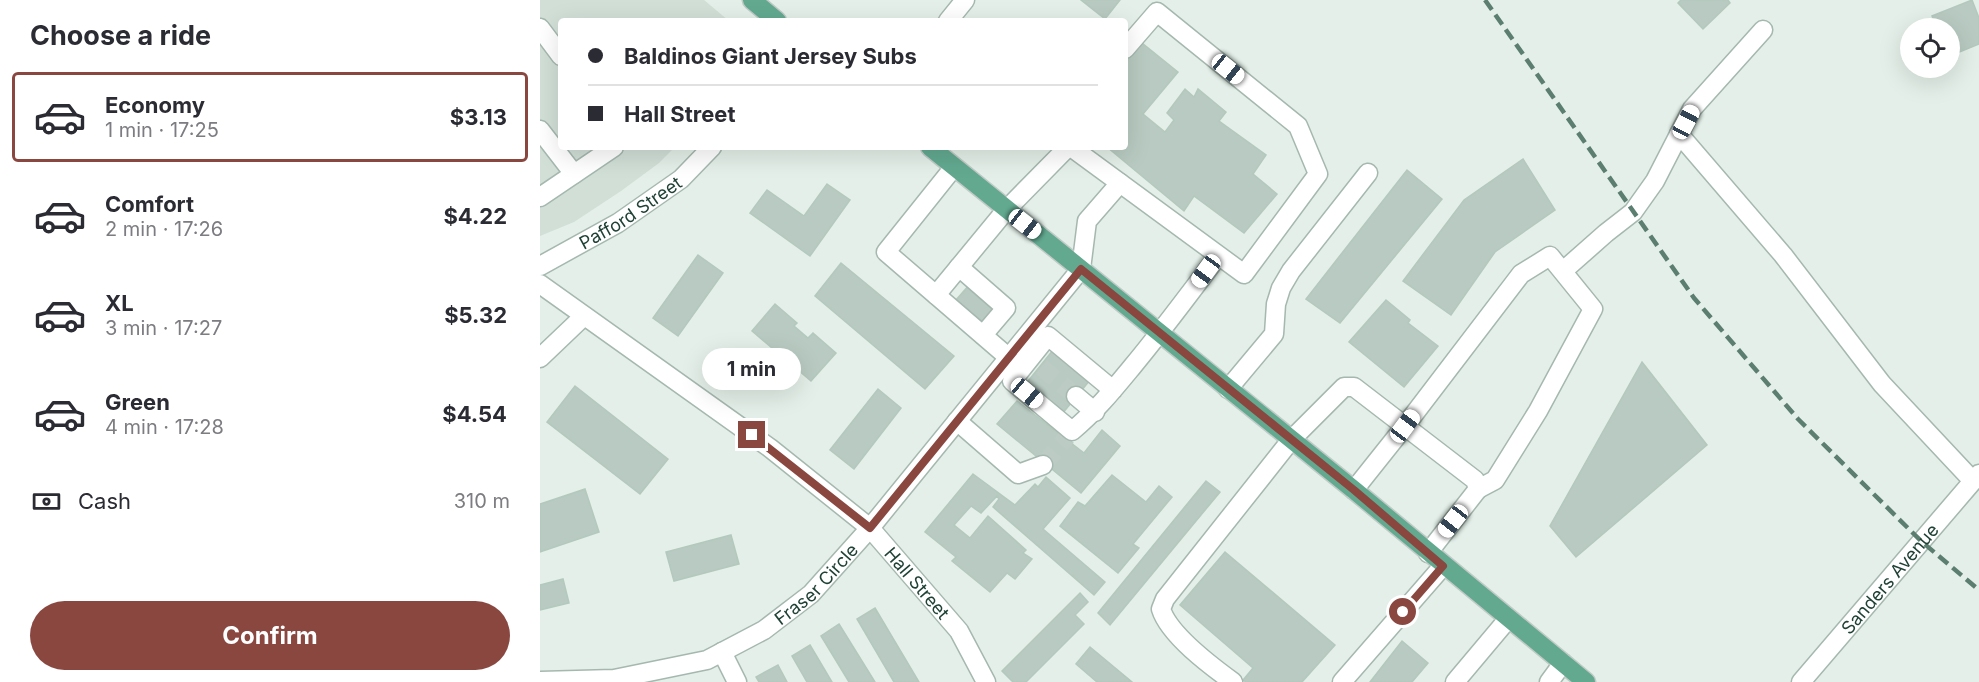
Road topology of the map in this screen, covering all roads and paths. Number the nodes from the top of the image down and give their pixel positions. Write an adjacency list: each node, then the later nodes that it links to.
1 (752, 0): 3 (main road)
2 (965, 0): 4 (street)
3 (773, 18)
4 (950, 18)
5 (540, 28): 8 (street)
6 (1763, 30): 10 (street)
7 (1128, 46): 22 (street)
8 (558, 52)
9 (540, 130): 18 (street)
10 (1679, 134): 26 (street); 42 (street)
11 (609, 150): 18 (street)
12 (709, 150): 23 (street, Pafford Street)
13 (934, 150): 16 (main road)
14 (1066, 150): 21 (street)
15 (1073, 150): 19 (street)
16 (954, 167): 21 (main road); 28 (street)
17 (1368, 173): 34 (street)
18 (573, 174): 20 (street)
19 (1120, 183): 22 (street); 25 (street)
20 (540, 197)
21 (1006, 210): 24 (street); 25 (main road)
22 (1218, 256): 30 (street)
23 (540, 266)
24 (959, 267): 28 (street); 31 (street)
25 (1081, 269): 30 (main road); 32 (street, Fraser Circle)
26 (1563, 271): 39 (street); 43 (street)
27 (540, 284): 29 (street, Hall Street)
28 (936, 295): 31 (street)
29 (584, 316): 33 (street); 45 (street, Hall Street)
30 (1160, 333): 34 (main road); 35 (street)
31 (983, 335): 32 (street)
32 (1024, 357): 35 (street); 37 (street); 38 (street, Fraser Circle)
33 (540, 358)
34 (1228, 389): 40 (main road)
35 (1113, 390): 37 (street)
36 (1076, 396): 37 (street)
37 (1095, 412)
38 (957, 421): 41 (street); 45 (street, Fraser Circle)
39 (1405, 426): 40 (street); 43 (street); 44 (street)
40 (1291, 440): 44 (main road); 55 (street)
41 (1043, 465)
42 (1976, 478): 60 (street, Sanders Avenue)
43 (1478, 489): 46 (street)
44 (1354, 490): 46 (main road)
45 (870, 528): 49 (street, Fraser Circle); 54 (street, Hall Street)
46 (1428, 553): 47 (main road)
47 (1443, 566): 48 (main road); 56 (street)
48 (1508, 620): 50 (main road); 57 (street)
49 (722, 652): 52 (street, Fraser Circle); 53 (street)
50 (1563, 663): 58 (street); 59 (main road)
51 (540, 681): 52 (street, Fraser Circle)
52 (614, 681)
53 (737, 682)
54 (986, 682)
55 (1233, 682)
56 (1342, 682)
57 (1455, 682)
58 (1549, 682)
59 (1586, 682)
60 (1801, 682)

